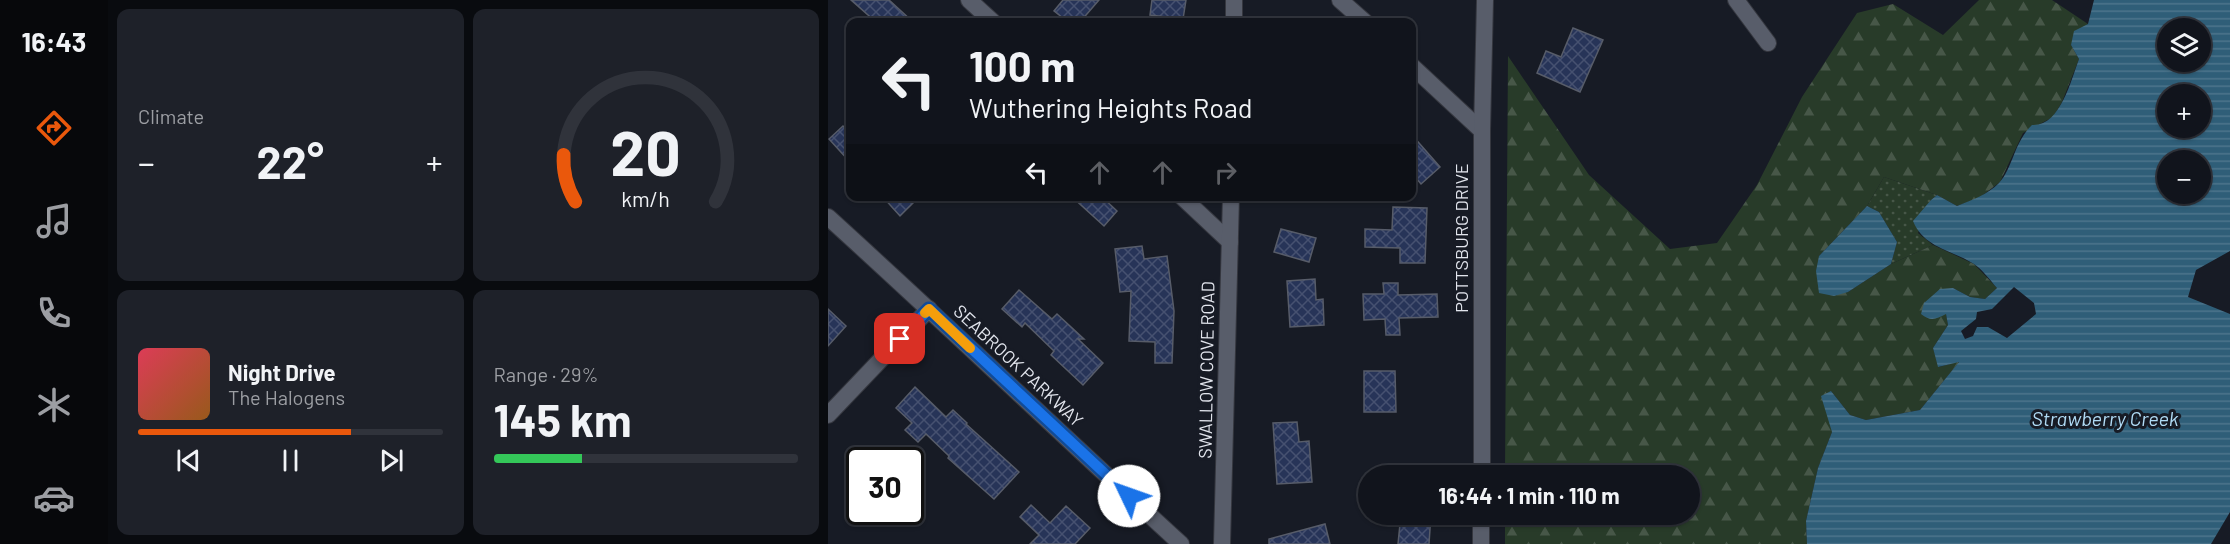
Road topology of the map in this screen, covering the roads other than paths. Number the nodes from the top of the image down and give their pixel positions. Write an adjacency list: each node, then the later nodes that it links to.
1 (969, 0): 6 (street)
2 (1234, 0): 7 (street)
3 (1340, 0): 8 (street)
4 (1485, 0): 11 (street, POTTSBURG DRIVE)
5 (1736, 0): 9 (street)
6 (989, 18)
7 (1234, 18)
8 (1360, 18)
9 (1768, 43)
10 (1416, 70): 11 (street)
11 (1482, 131): 18 (street, POTTSBURG DRIVE)
12 (1185, 201): 15 (street)
13 (1231, 201): 15 (street, SWALLOW COVE ROAD)
14 (828, 217): 16 (street, SEABROOK PARKWAY)
15 (1230, 242): 21 (street, SWALLOW COVE ROAD)
16 (929, 309): 17 (street); 20 (street, SEABROOK PARKWAY)
17 (828, 415)
18 (1482, 465)
19 (1481, 525): 22 (street)
20 (1181, 544)
21 (1222, 544)
22 (1481, 544)

